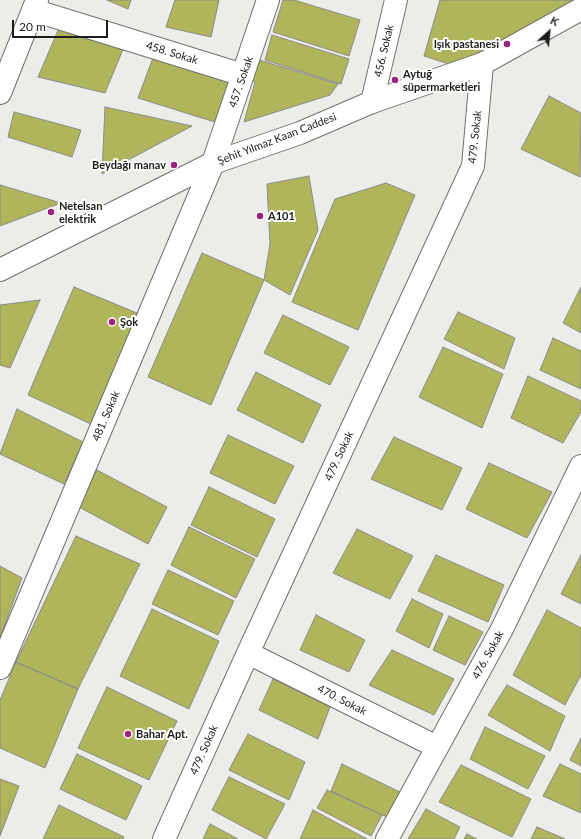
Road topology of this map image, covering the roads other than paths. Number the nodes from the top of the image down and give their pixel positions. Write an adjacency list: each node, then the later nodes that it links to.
1 (268, 0): 6 (street, 457. Sokak)
2 (396, 0): 8 (street, 456. Sokak)
3 (35, 5): 6 (street, 458. Sokak); 7 (street)
4 (581, 10): 5 (street, Şehit Yılmaz Kaan Caddesi)
5 (482, 64): 8 (street, Şehit Yılmaz Kaan Caddesi); 12 (street, 479. Sokak)
6 (244, 75): 9 (street, 457. Sokak)
7 (0, 92)
8 (372, 102): 9 (street, Şehit Yılmaz Kaan Caddesi)
9 (213, 163): 10 (street, Şehit Yılmaz Kaan Caddesi); 13 (street, 481. Sokak)
10 (0, 270)
11 (581, 466): 14 (street, 476. Sokak)
12 (248, 653): 14 (street, 470. Sokak); 15 (street, 479. Sokak)
13 (0, 668)
14 (437, 748): 16 (street, 476. Sokak)
15 (164, 839)
16 (387, 839)

